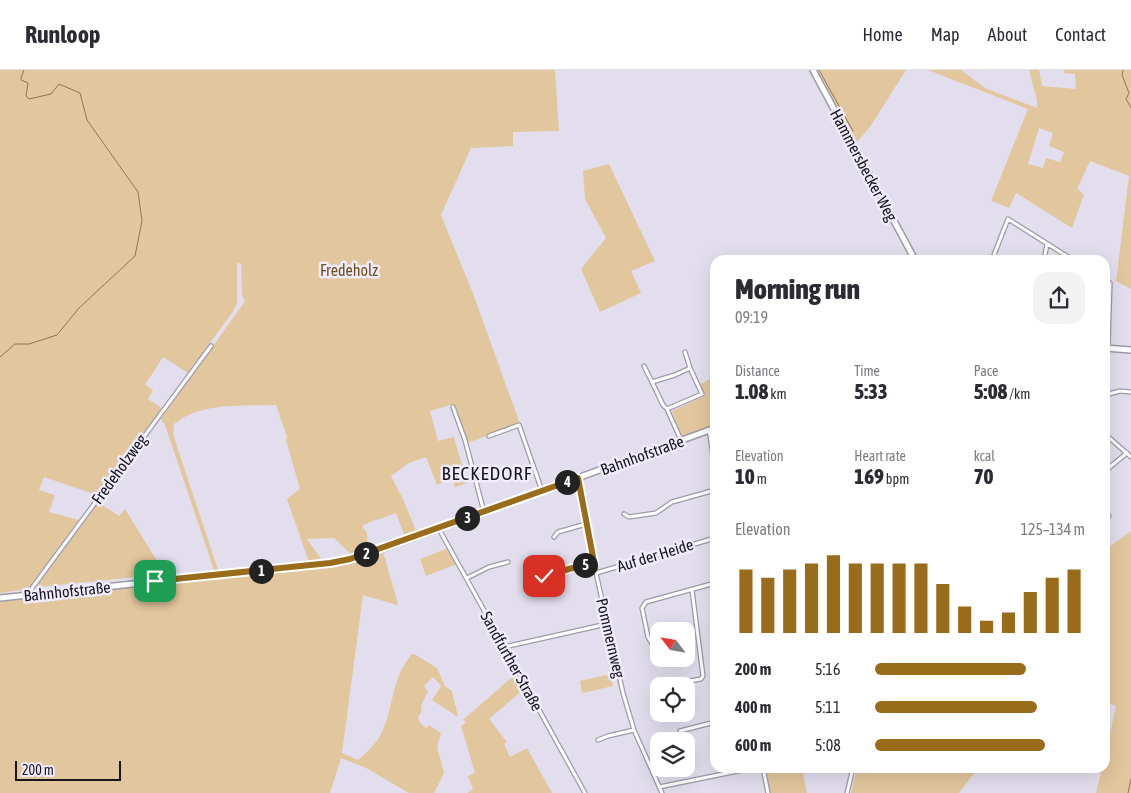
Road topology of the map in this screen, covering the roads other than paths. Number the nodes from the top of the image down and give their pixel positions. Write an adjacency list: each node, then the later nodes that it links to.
1 (813, 70): 3 (street, Hammersbecker Weg)
2 (1047, 244): 4 (street); 5 (street); 6 (street)
3 (912, 255)
4 (994, 255)
5 (1045, 255)
6 (1065, 255)
7 (210, 346): 41 (street, Fredeholzweg)
8 (1110, 349): 9 (street)
9 (1131, 350)
10 (685, 352): 12 (street)
11 (644, 366): 13 (street)
12 (690, 368): 13 (street); 17 (street)
13 (652, 382): 17 (street)
14 (1131, 392): 15 (street)
15 (1110, 394)
16 (453, 407): 28 (street)
17 (667, 409): 21 (street)
18 (710, 430): 21 (street, Bahnhofstraße)
19 (488, 436): 26 (street)
20 (1110, 438): 22 (street)
21 (681, 440): 25 (street, Bahnhofstraße)
22 (1127, 453): 23 (street); 24 (street)
23 (1131, 456)
24 (1110, 467)
25 (578, 478): 26 (street, Bahnhofstraße); 30 (street, Pommernweg)
26 (542, 491): 28 (street, Bahnhofstraße)
27 (710, 491): 29 (street)
28 (484, 512): 31 (street, Bahnhofstraße)
29 (624, 514)
30 (586, 524): 32 (street); 35 (street, Pommernweg)
31 (439, 529): 38 (street, Sandfurther Straße); 41 (street, Bahnhofstraße)
32 (554, 536)
33 (710, 539): 36 (street, Auf der Heide)
34 (508, 562): 38 (street)
35 (594, 562): 36 (street, Pommernweg); 37 (street)
36 (596, 573): 43 (street, Pommernweg)
37 (544, 576)
38 (466, 579): 45 (street, Sandfurther Straße)
39 (710, 585): 40 (street)
40 (692, 590): 44 (street); 46 (street)
41 (30, 594): 42 (street, Bahnhofstraße)
42 (0, 598)
43 (607, 624): 45 (street); 48 (street, Pommernweg)
44 (650, 640)
45 (504, 647): 55 (street, Sandfurther Straße)
46 (695, 680)
47 (710, 723): 49 (street)
48 (634, 730): 50 (street); 54 (street, Pommernweg)
49 (680, 731)
50 (598, 740)
51 (728, 773): 54 (street)
52 (764, 773): 57 (street)
53 (852, 773): 58 (street)
54 (659, 787): 56 (street, Pommernweg)
55 (585, 793)
56 (662, 793)
57 (768, 793)
58 (847, 793)

